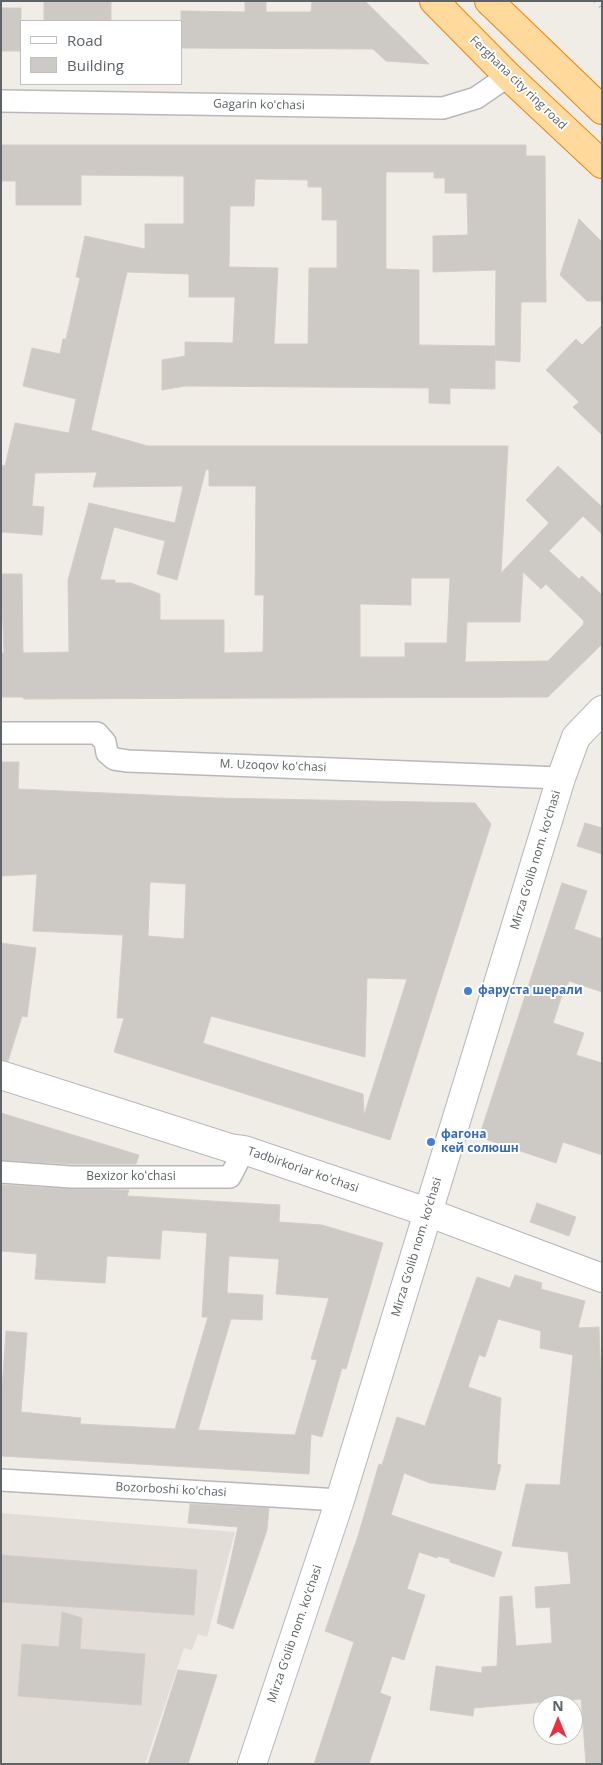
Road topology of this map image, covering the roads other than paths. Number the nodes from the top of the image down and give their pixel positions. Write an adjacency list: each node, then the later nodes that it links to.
1 (434, 1): 3 (highway, Ferghana city ring road)
2 (489, 1): 5 (highway)
3 (508, 76): 4 (street, Gagarin koʻchasi); 6 (highway, Ferghana city ring road)
4 (1, 101)
5 (602, 110)
6 (602, 164)
7 (602, 710): 9 (street, Mirza G‘olib nom. ko‘chasi)
8 (1, 733): 9 (street, M. Uzoqov koʻchasi)
9 (561, 778): 13 (street, Mirza G‘olib nom. ko‘chasi)
10 (1, 1074): 11 (street, Tadbirkorlar ko'chasi)
11 (244, 1150): 12 (street, Bexizor koʻchasi); 13 (street, Tadbirkorlar ko'chasi)
12 (1, 1172)
13 (427, 1212): 14 (street, Tadbirkorlar ko'chasi); 16 (street, Mirza G‘olib nom. ko‘chasi)
14 (602, 1278)
15 (1, 1480): 16 (street, Bozorboshi ko'chasi)
16 (340, 1500): 17 (street, Mirza G‘olib nom. ko‘chasi)
17 (252, 1764)

